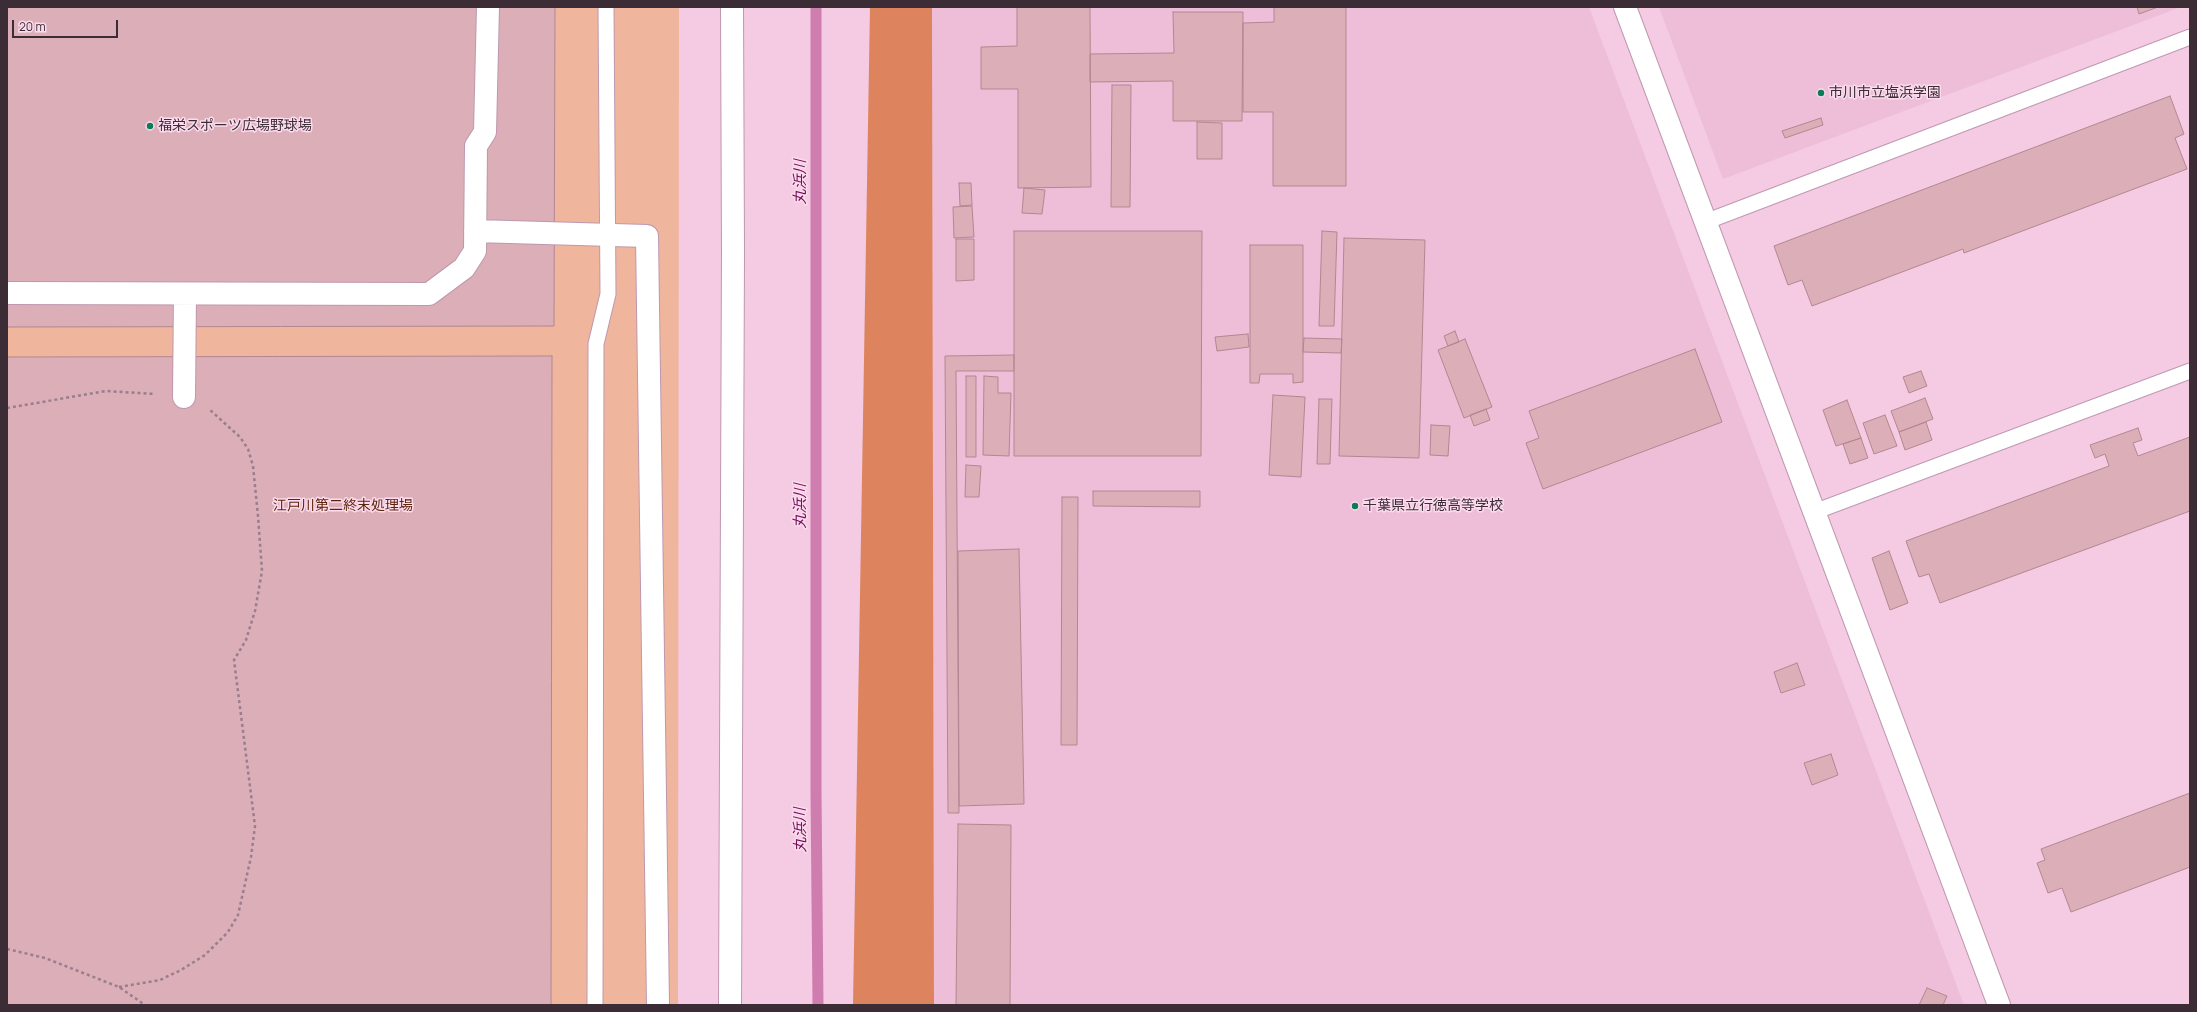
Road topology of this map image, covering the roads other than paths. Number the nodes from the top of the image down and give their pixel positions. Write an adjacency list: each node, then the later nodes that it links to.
1 (488, 7): 7 (street)
2 (606, 7): 8 (lane)
3 (732, 7): 16 (street)
4 (1625, 7): 6 (street)
5 (2190, 37): 6 (lane)
6 (1705, 222): 13 (street)
7 (475, 231): 8 (street); 10 (street)
8 (608, 234): 14 (lane); 15 (street)
9 (7, 293): 10 (street)
10 (185, 294): 12 (street)
11 (2190, 371): 13 (lane)
12 (184, 397)
13 (1814, 512): 17 (street)
14 (595, 1005)
15 (658, 1005)
16 (730, 1005)
17 (1999, 1005)

